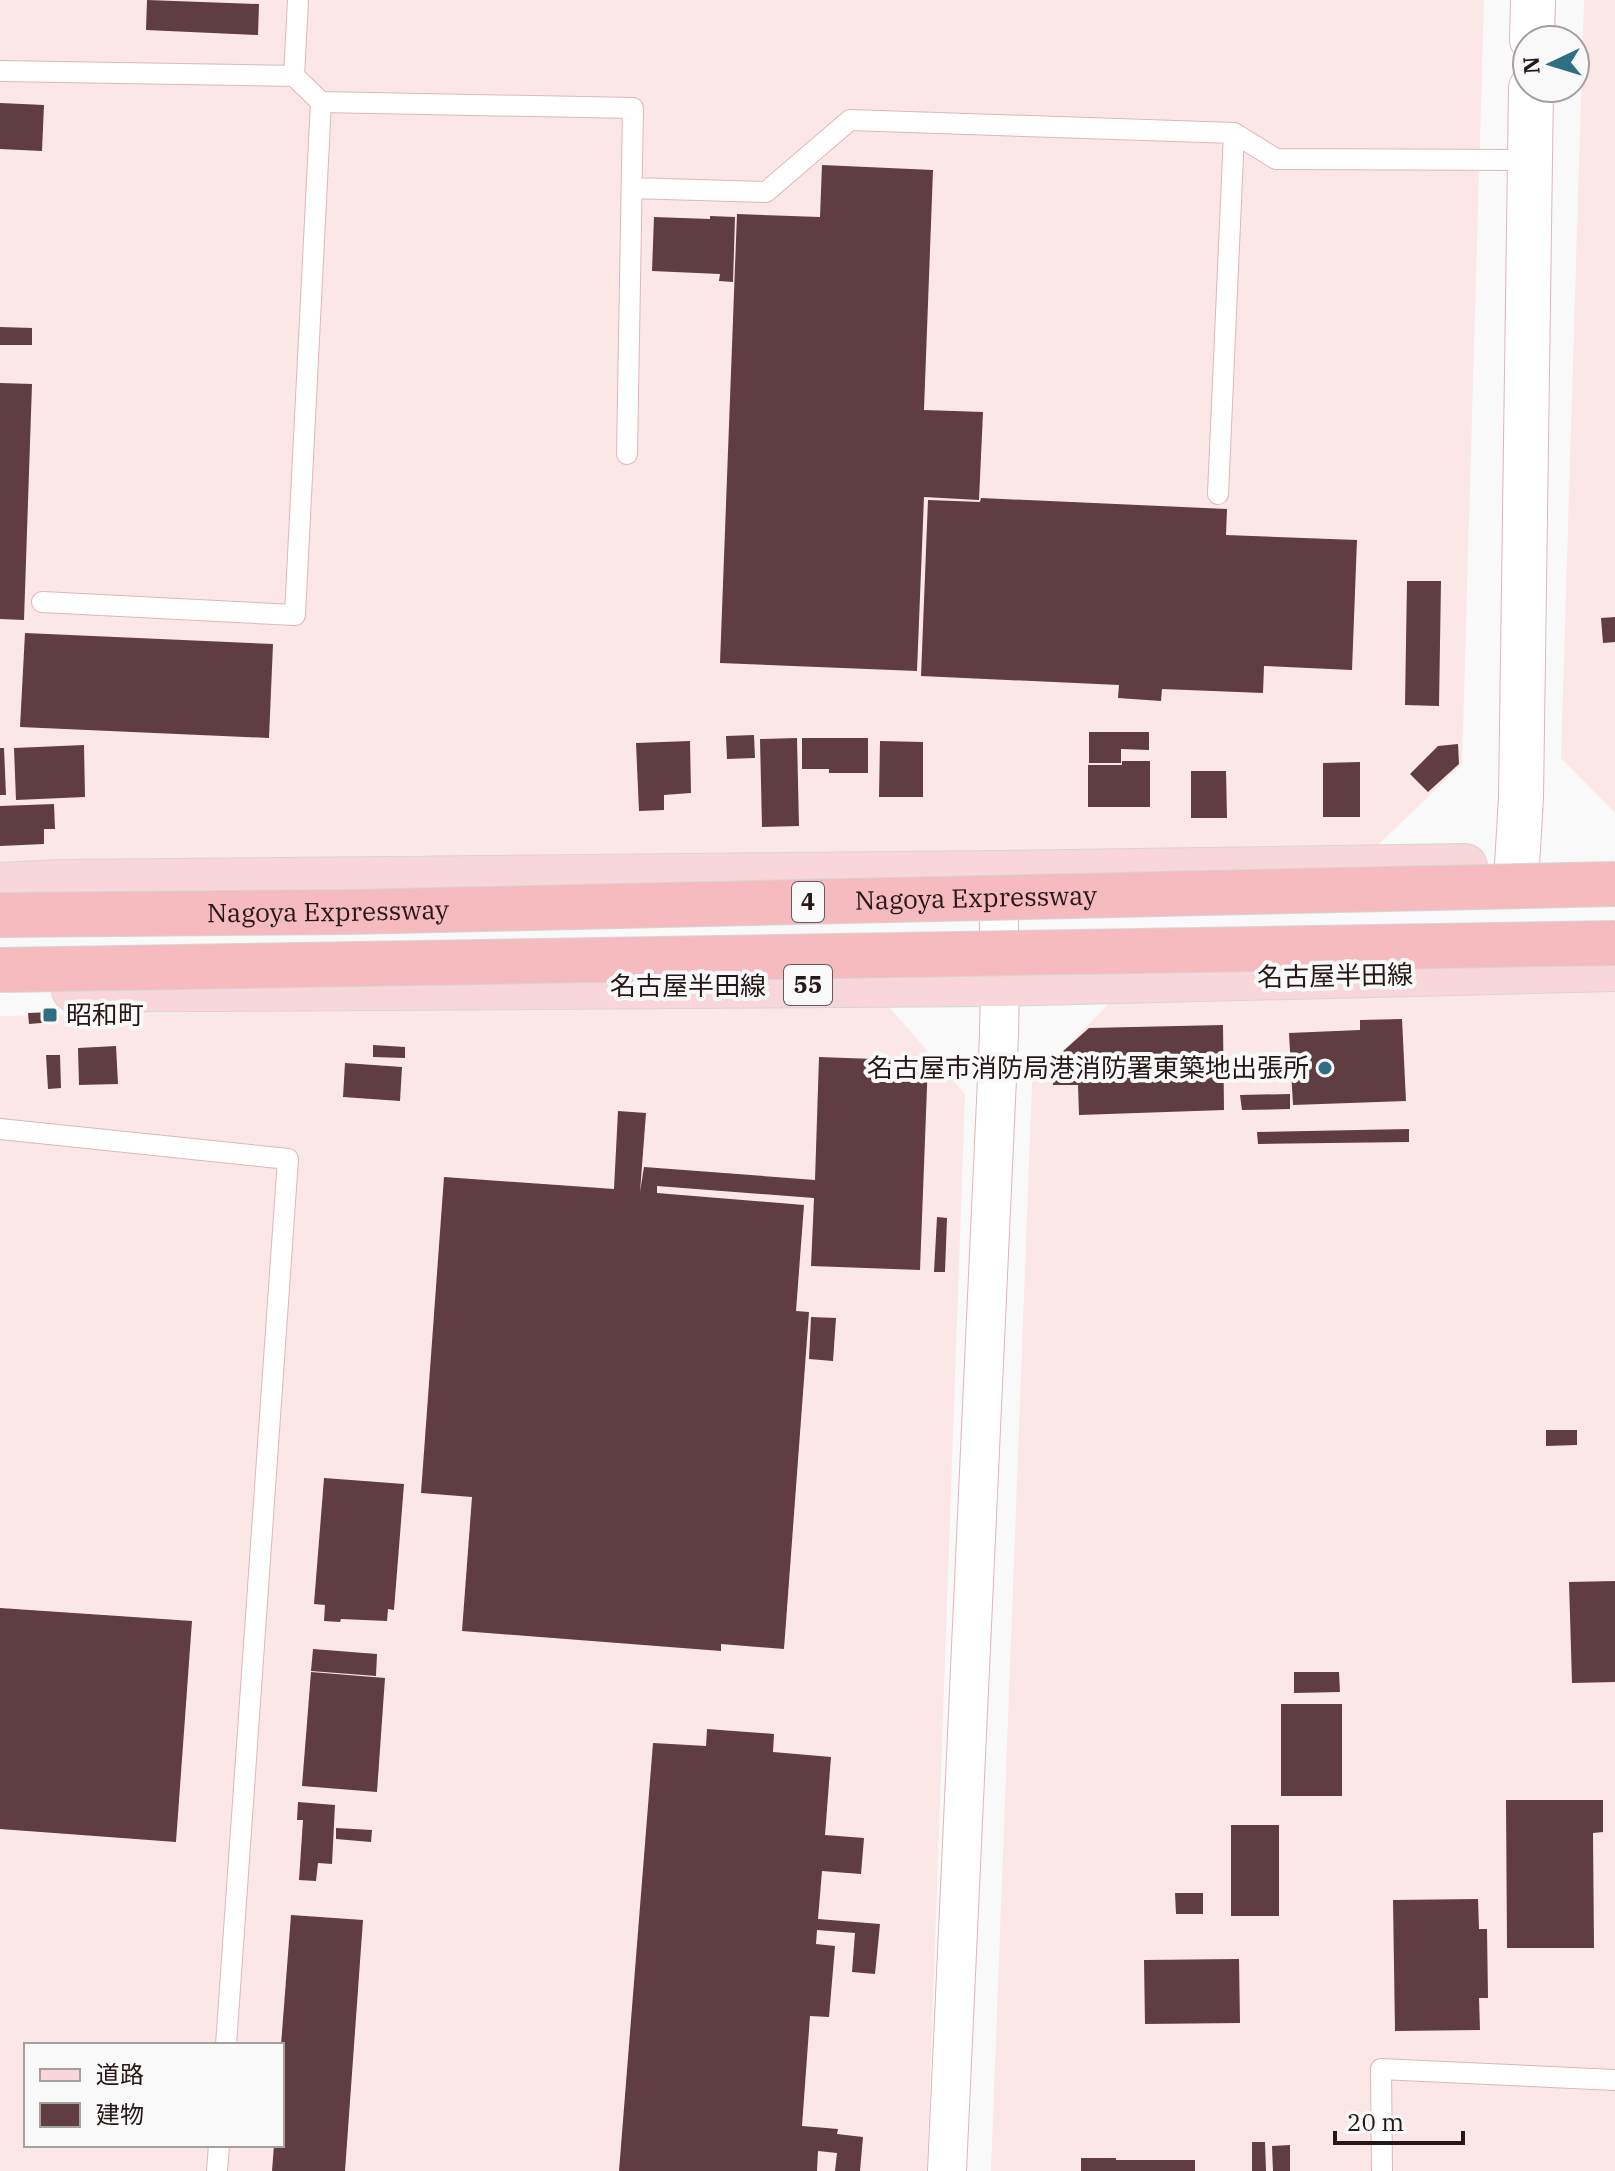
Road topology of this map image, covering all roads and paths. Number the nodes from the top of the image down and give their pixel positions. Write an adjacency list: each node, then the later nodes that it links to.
1 (298, 0): 5 (lane)
2 (1533, 0): 3 (street)
3 (1532, 24)
4 (0, 71): 5 (lane)
5 (294, 76): 6 (lane)
6 (321, 102): 10 (lane); 13 (lane)
7 (1531, 104): 9 (street)
8 (1234, 133): 9 (lane); 10 (lane); 12 (lane)
9 (1530, 160): 15 (street)
10 (632, 188): 11 (lane)
11 (627, 454)
12 (1218, 494)
13 (42, 602)
14 (1615, 863): 15 (main road)
15 (1517, 865): 16 (main road)
16 (998, 873): 18 (main road); 23 (street)
17 (1615, 884): 19 (highway, Nagoya Expressway / 4, bridge)
18 (0, 885)
19 (0, 915)
20 (1615, 943): 22 (highway, Nagoya Expressway / 4, bridge)
21 (1615, 969): 23 (main road, 名古屋半田線 / 55)
22 (0, 970)
23 (1000, 984): 24 (main road, 名古屋半田線 / 55); 30 (street)
24 (0, 991)
25 (0, 1129): 26 (lane)
26 (226, 2043)
27 (1615, 2080): 31 (lane)
28 (219, 2147): 29 (lane)
29 (217, 2171)
30 (947, 2171)
31 (1382, 2171)

